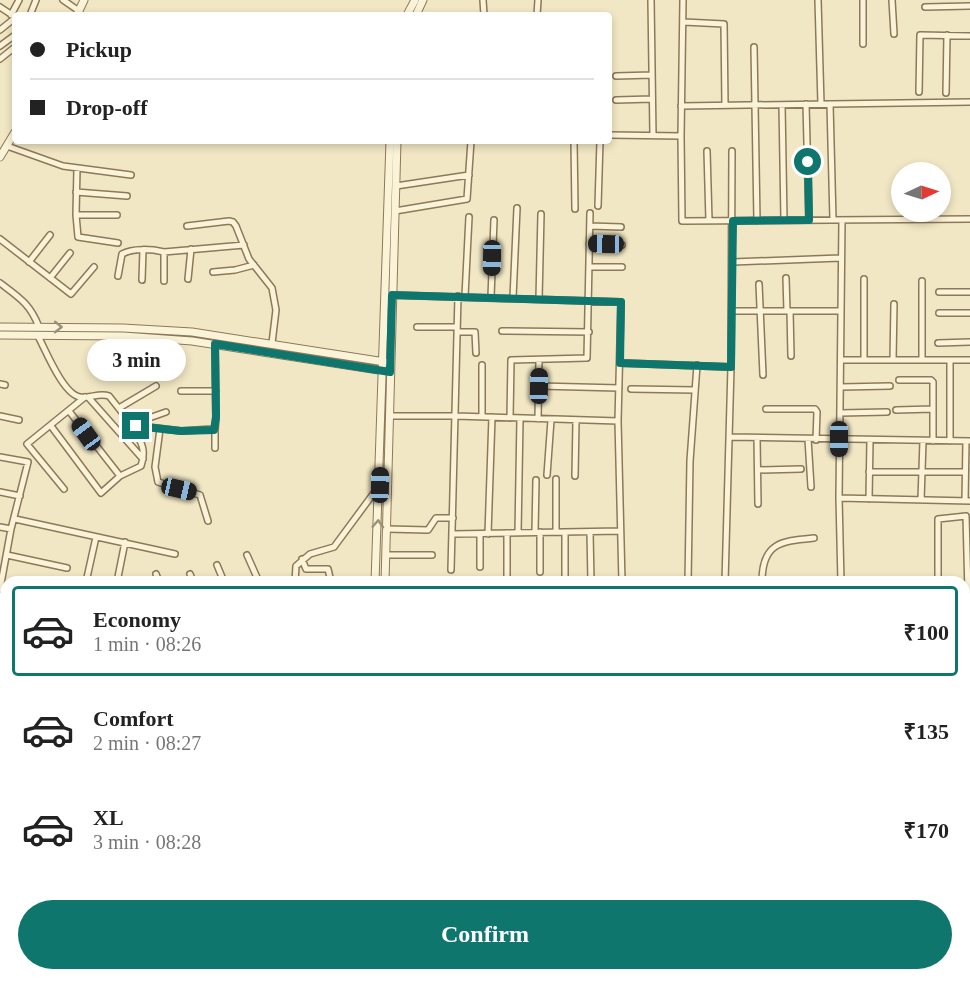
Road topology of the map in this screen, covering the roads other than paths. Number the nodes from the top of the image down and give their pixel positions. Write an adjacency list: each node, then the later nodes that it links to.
1 (5, 0): 9 (street)
2 (63, 0): 11 (street)
3 (651, 0): 22 (street)
4 (684, 0): 13 (street)
5 (818, 0): 30 (street)
6 (863, 0): 18 (street)
7 (892, 0): 15 (street)
8 (970, 6): 10 (street)
9 (1, 7)
10 (925, 7)
11 (77, 12)
12 (12, 19): 14 (street)
13 (684, 22): 32 (street); 35 (street)
14 (0, 30)
15 (894, 34)
16 (947, 35): 17 (street); 24 (street); 25 (street)
17 (970, 36)
18 (863, 44)
19 (754, 47): 33 (street)
20 (12, 49): 21 (street)
21 (0, 59)
22 (652, 75): 23 (street); 26 (street)
23 (616, 76)
24 (919, 93)
25 (946, 93)
26 (652, 99): 27 (street); 37 (street)
27 (616, 100)
28 (970, 102): 31 (street)
29 (806, 104): 30 (street); 34 (street); 67 (street)
30 (821, 104): 31 (street)
31 (830, 104): 68 (street)
32 (725, 105): 33 (street); 35 (street)
33 (754, 105): 34 (street); 72 (street)
34 (782, 105): 66 (street)
35 (681, 106): 38 (street)
36 (612, 135): 37 (street)
37 (653, 135): 38 (street)
38 (681, 136): 70 (street)
39 (12, 137): 45 (street)
40 (390, 144): 106 (street)
41 (397, 144): 52 (street)
42 (471, 144): 51 (street)
43 (574, 144): 57 (street)
44 (600, 144): 55 (street)
45 (7, 146): 48 (street); 49 (street)
46 (706, 151): 70 (street)
47 (732, 151): 71 (street)
48 (0, 157)
49 (77, 168): 50 (street); 53 (street)
50 (131, 175)
51 (469, 175): 52 (street); 58 (street)
52 (396, 186): 58 (street)
53 (76, 192): 54 (street); 61 (street)
54 (127, 196)
55 (598, 206)
56 (517, 208): 110 (street)
57 (575, 209)
58 (395, 211): 106 (street)
59 (590, 213): 74 (street)
60 (541, 214): 111 (street)
61 (75, 215): 62 (street); 78 (street)
62 (117, 215)
63 (470, 217): 108 (street)
64 (970, 219): 69 (street)
65 (494, 220): 109 (street)
66 (784, 220): 67 (street); 72 (street)
67 (809, 220): 68 (street)
68 (834, 220): 69 (street)
69 (842, 220): 86 (street)
70 (709, 221): 71 (street)
71 (733, 221): 72 (street); 88 (street)
72 (757, 221)
73 (187, 226): 79 (street)
74 (590, 226): 75 (street); 80 (street)
75 (621, 226)
76 (50, 235): 87 (street)
77 (0, 239): 87 (street)
78 (118, 243)
79 (244, 244): 82 (street); 89 (street)
80 (589, 244): 81 (street); 91 (street)
81 (622, 245)
82 (190, 249): 84 (street); 96 (street)
83 (143, 250): 84 (street); 94 (street); 99 (street)
84 (164, 252): 100 (street)
85 (70, 253): 95 (street)
86 (840, 258): 88 (street); 114 (street)
87 (29, 261): 95 (street)
88 (733, 262): 115 (street)
89 (254, 265): 93 (street); 129 (street)
90 (94, 267): 95 (street)
91 (590, 267): 92 (street); 112 (street)
92 (622, 267)
93 (213, 272)
94 (118, 276)
95 (50, 278)
96 (188, 279)
97 (786, 279): 117 (street)
98 (864, 279): 136 (street)
99 (142, 280)
100 (164, 281)
101 (922, 281): 138 (street)
102 (0, 283): 121 (street)
103 (759, 284): 116 (street)
104 (939, 292): 105 (street)
105 (970, 292)
106 (388, 295): 107 (street); 141 (street)
107 (458, 296): 108 (street); 123 (street)
108 (465, 296): 109 (street)
109 (491, 297): 110 (street)
110 (513, 298): 111 (street)
111 (538, 299): 112 (street)
112 (590, 301): 125 (street); 142 (street)
113 (894, 304): 137 (street)
114 (842, 310): 117 (street); 135 (street)
115 (732, 311): 116 (street); 145 (street)
116 (760, 311): 117 (street); 147 (street)
117 (789, 311): 133 (street)
118 (970, 313): 119 (street)
119 (939, 314)
120 (0, 327): 121 (street)
121 (39, 327): 129 (street, one-way to 129)
122 (417, 327): 123 (street)
123 (457, 330): 132 (street); 169 (street)
124 (502, 331): 125 (street)
125 (588, 332): 134 (street)
126 (0, 336): 127 (street)
127 (38, 336): 131 (street); 158 (street)
128 (970, 342): 130 (street)
129 (272, 343): 141 (street)
130 (938, 343)
131 (215, 344): 146 (street); 157 (street)
132 (477, 353)
133 (791, 356)
134 (540, 360): 150 (street); 172 (street)
135 (841, 360): 136 (street); 152 (street)
136 (864, 360): 137 (street)
137 (893, 360): 138 (street)
138 (922, 360): 139 (street)
139 (950, 360): 140 (street); 191 (street)
140 (970, 360)
141 (387, 362): 146 (street)
142 (620, 363): 144 (street); 153 (street)
143 (482, 365): 170 (street)
144 (697, 365): 145 (street); 155 (street)
145 (731, 367): 183 (street)
146 (386, 371): 168 (street); 206 (street)
147 (763, 375)
148 (899, 380): 160 (street)
149 (156, 386): 159 (street)
150 (539, 386): 153 (street); 174 (street)
151 (891, 386): 152 (street)
152 (841, 387): 166 (street)
153 (619, 388): 178 (street)
154 (631, 389): 155 (street)
155 (695, 390): 259 (street)
156 (180, 391): 157 (street)
157 (216, 391): 182 (street)
158 (86, 397): 159 (street); 163 (street); 195 (street)
159 (119, 408): 179 (street)
160 (933, 409): 162 (street); 190 (street)
161 (766, 410): 187 (street)
162 (896, 410)
163 (69, 411): 180 (street); 202 (street)
164 (166, 412): 179 (street)
165 (887, 412): 166 (street)
166 (840, 413): 186 (street)
167 (0, 416): 175 (street)
168 (389, 416): 169 (street); 221 (street)
169 (456, 416): 170 (street); 216 (street)
170 (483, 416): 171 (street)
171 (492, 417): 172 (street); 231 (street)
172 (510, 418): 173 (street)
173 (520, 419): 174 (street); 228 (street)
174 (538, 419): 176 (street)
175 (19, 420)
176 (550, 420): 177 (street); 201 (street)
177 (576, 421): 178 (street); 203 (street)
178 (618, 422): 222 (street)
179 (134, 425): 181 (street); 195 (street)
180 (51, 426): 202 (street); 208 (street)
181 (160, 429): 182 (street); 218 (street)
182 (214, 430): 193 (street)
183 (729, 437): 184 (street); 260 (street)
184 (757, 438): 185 (street); 197 (street)
185 (808, 439): 187 (street); 207 (street)
186 (839, 439): 187 (street); 188 (street); 211 (street)
187 (816, 440)
188 (870, 440): 189 (street); 198 (street)
189 (923, 441): 190 (street); 199 (street)
190 (933, 441): 191 (street)
191 (950, 441): 192 (street)
192 (968, 441): 200 (street)
193 (215, 448)
194 (0, 457): 210 (street)
195 (143, 459): 202 (street)
196 (801, 469): 197 (street)
197 (758, 470): 215 (street)
198 (869, 472): 199 (street); 212 (street)
199 (922, 472): 200 (street); 213 (street)
200 (965, 472): 214 (street)
201 (548, 475)
202 (120, 476)
203 (575, 476)
204 (556, 478): 224 (street)
205 (536, 480): 223 (street)
206 (380, 485): 240 (street); 253 (street, one-way to 206)
207 (811, 487)
208 (64, 489)
209 (0, 492): 210 (street)
210 (20, 496): 217 (street)
211 (839, 498): 212 (street); 262 (street)
212 (869, 499): 213 (street)
213 (921, 500): 214 (street)
214 (967, 501)
215 (758, 504)
216 (453, 518): 221 (street); 229 (street)
217 (15, 519): 220 (street); 232 (street)
218 (207, 521)
219 (0, 527): 220 (street)
220 (12, 529): 236 (street)
221 (387, 529): 238 (street)
222 (620, 531): 226 (street); 258 (street)
223 (537, 532): 224 (street); 228 (street); 246 (street)
224 (556, 532): 225 (street)
225 (565, 532): 226 (street); 256 (street)
226 (590, 532): 257 (street)
227 (507, 533): 228 (street); 231 (street); 255 (street)
228 (518, 533)
229 (453, 534): 230 (street); 245 (street)
230 (480, 534): 231 (street); 242 (street)
231 (488, 534)
232 (96, 537): 234 (street); 247 (street)
233 (814, 538): 261 (street)
234 (125, 542): 235 (street); 248 (street)
235 (175, 554)
236 (7, 555): 243 (street); 244 (street)
237 (247, 555): 250 (street)
238 (386, 555): 239 (street); 254 (street)
239 (432, 555)
240 (302, 560): 251 (street); 252 (street)
241 (217, 565): 249 (street)
242 (480, 567)
243 (2, 568)
244 (67, 568)
245 (451, 570)
246 (540, 572)
247 (87, 576)
248 (118, 576)
249 (222, 576)
250 (256, 576)
251 (294, 576)
252 (330, 576)
253 (375, 576)
254 (385, 576)
255 (507, 576)
256 (565, 576)
257 (591, 576)
258 (621, 576)
259 (688, 576)
260 (725, 576)
261 (763, 576)
262 (841, 576)
263 (938, 576): 264 (street)
264 (967, 576)
265 (0, 818): 266 (street)
266 (0, 833)

